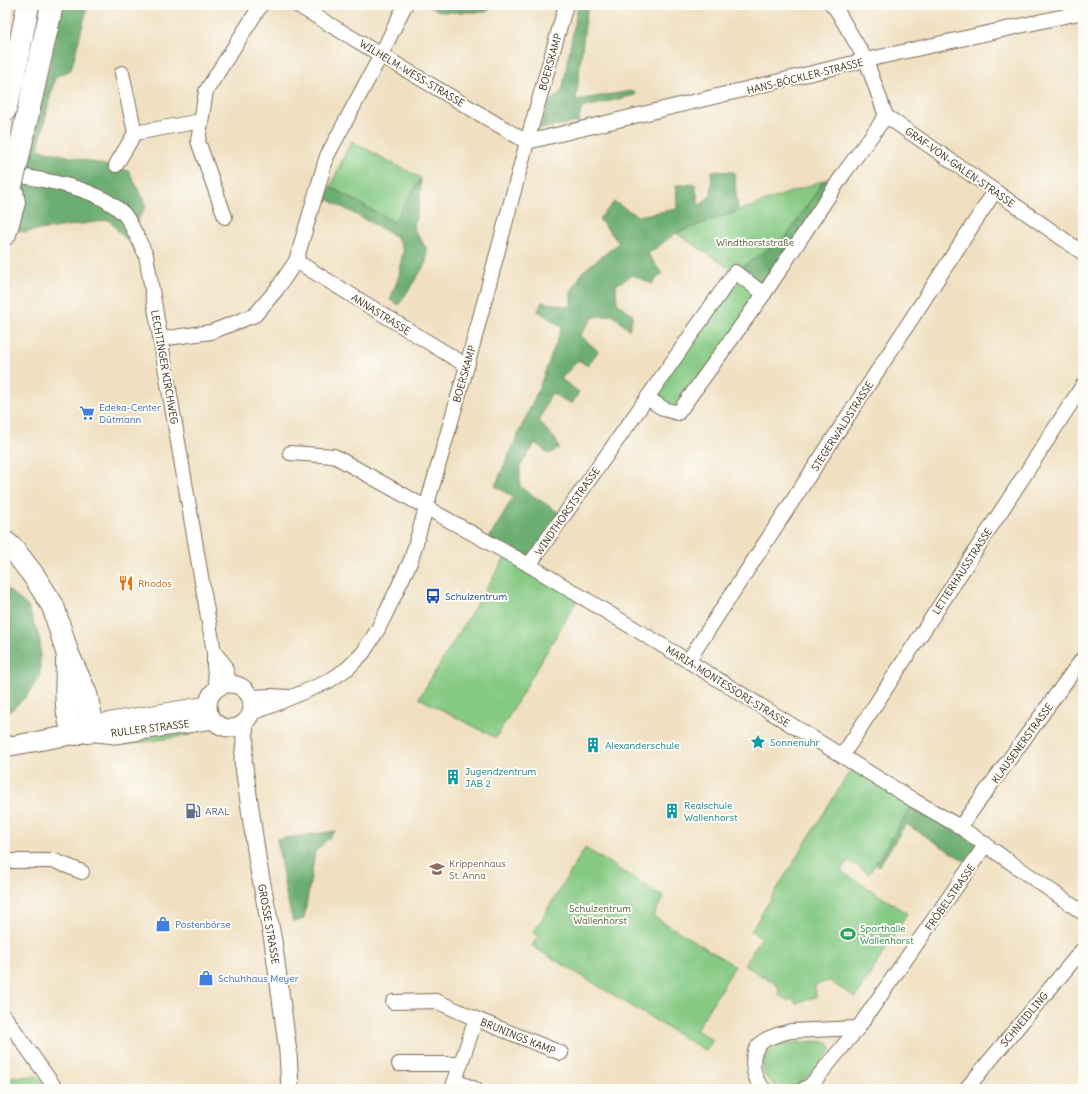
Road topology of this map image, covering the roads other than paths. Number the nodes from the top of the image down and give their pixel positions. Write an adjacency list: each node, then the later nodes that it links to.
1 (28, 5): 12 (highway)
2 (52, 5): 18 (highway)
3 (261, 5): 14 (street)
4 (297, 5): 9 (street, WILHELM-WESS-STRASSE)
5 (405, 5): 9 (street)
6 (566, 5): 16 (street, BOERSKAMP)
7 (832, 5): 10 (street)
8 (1083, 12): 10 (street, HANS-BÖCKLER-STRASSE)
9 (381, 55): 16 (street, WILHELM-WESS-STRASSE); 23 (street)
10 (866, 60): 13 (street); 16 (street, HANS-BÖCKLER-STRASSE)
11 (122, 72): 15 (street)
12 (5, 110)
13 (886, 116): 19 (street, GRAF-VON-GALEN-STRASSE); 24 (street)
14 (201, 122): 15 (street); 20 (street)
15 (135, 133): 17 (street)
16 (527, 142): 26 (street, BOERSKAMP)
17 (116, 165)
18 (10, 185): 21 (highway); 25 (street, LECHTINGER KIRCHWEG)
19 (995, 191): 22 (street, GRAF-VON-GALEN-STRASSE); 36 (street, STEGERWALDSTRASSE)
20 (225, 217)
21 (5, 234)
22 (1083, 253)
23 (296, 261): 25 (street); 26 (street, ANNASTRASSE)
24 (764, 294): 28 (street); 28 (street, WINDTHORSTSTRASSE)
25 (160, 339): 37 (street, LECHTINGER KIRCHWEG)
26 (467, 366): 30 (street, BOERSKAMP)
27 (1083, 385): 42 (street, LETTERHAUSSTRASSE)
28 (646, 398): 33 (street, WINDTHORSTSTRASSE)
29 (290, 453): 30 (street, MARIA-MONTESSORI-STRASSE)
30 (426, 508): 33 (street, MARIA-MONTESSORI-STRASSE); 39 (street, BOERSKAMP)
31 (5, 542): 34 (highway)
32 (5, 564): 34 (highway)
33 (529, 565): 36 (street, MARIA-MONTESSORI-STRASSE)
34 (34, 576): 40 (highway)
35 (1083, 658): 43 (street, KLAUSENERSTRASSE)
36 (688, 661): 42 (street, MARIA-MONTESSORI-STRASSE)
37 (224, 686): 38 (street); 39 (street)
38 (210, 712): 39 (street); 40 (street, RULLER STRASSE)
39 (244, 716): 58 (street, GROSSE STRASSE)
40 (81, 733): 41 (main road, RULLER STRASSE)
41 (5, 747)
42 (842, 756): 43 (street, MARIA-MONTESSORI-STRASSE)
43 (960, 827): 44 (street, MARIA-MONTESSORI-STRASSE)
44 (986, 844): 47 (street, MARIA-MONTESSORI-STRASSE); 52 (street, FRÖBELSTRASSE)
45 (5, 861): 46 (street)
46 (82, 872)
47 (1083, 913)
48 (1083, 949): 62 (street, SCHNEIDLING)
49 (393, 1002): 51 (street, BRUNINGS KAMP)
50 (5, 1017): 57 (street)
51 (476, 1019): 53 (street, BRUNINGS KAMP); 55 (street, BRUNINGS KAMP)
52 (858, 1028): 60 (street); 61 (street, FRÖBELSTRASSE)
53 (561, 1053)
54 (399, 1064): 55 (street)
55 (461, 1064): 56 (street, BRUNINGS KAMP)
56 (453, 1085): 59 (street, BRUNINGS KAMP)
57 (56, 1089)
58 (290, 1089)
59 (475, 1089)
60 (764, 1089)
61 (804, 1089)
62 (966, 1089)

